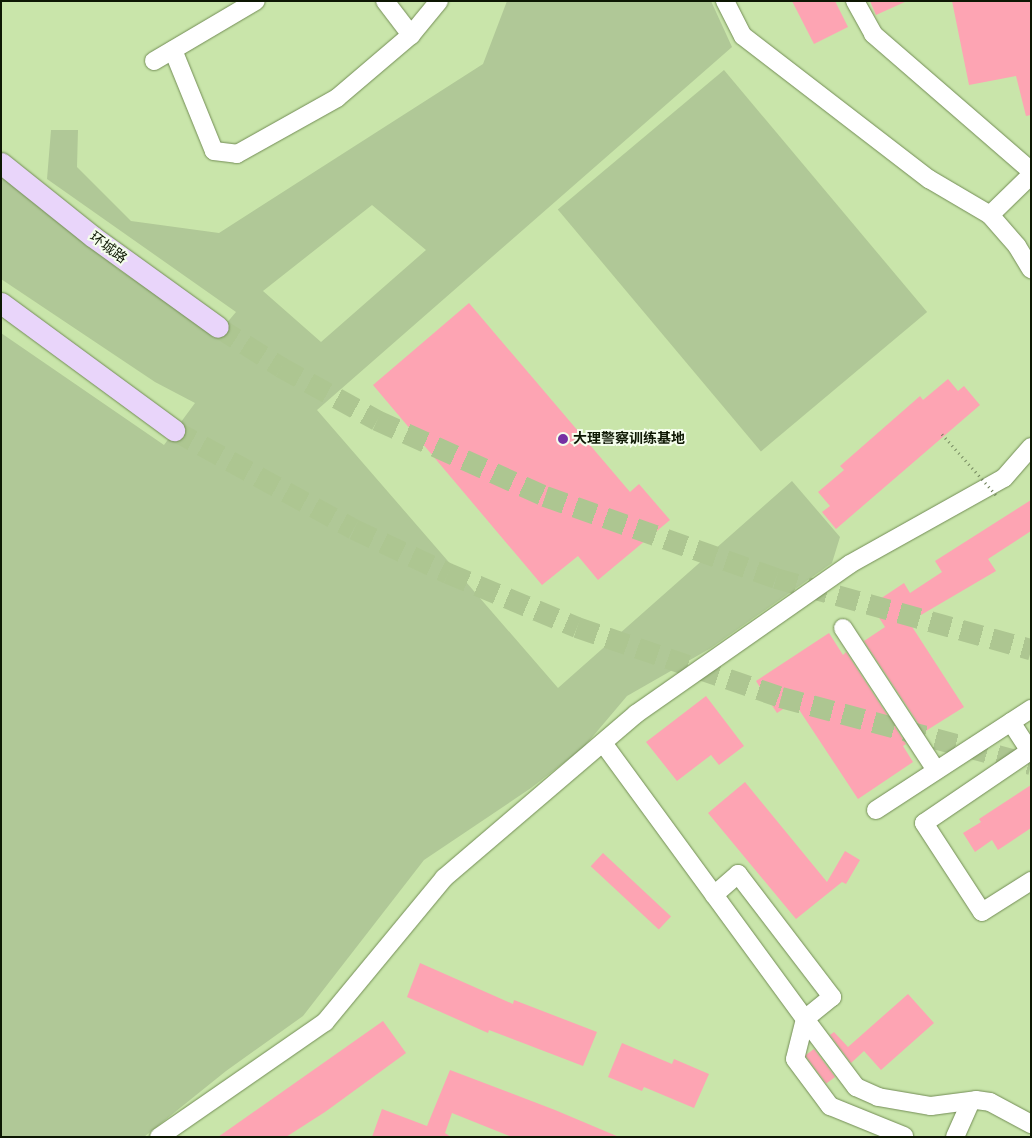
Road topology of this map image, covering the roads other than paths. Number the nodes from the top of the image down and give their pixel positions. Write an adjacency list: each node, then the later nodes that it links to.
1 (256, 1): 7 (street)
2 (385, 1): 6 (street)
3 (439, 1): 6 (street)
4 (725, 1): 11 (street)
5 (855, 1): 10 (street)
6 (411, 35): 7 (street)
7 (173, 50): 8 (street)
8 (154, 61)
9 (1, 163): 14 (main road, 环城路)
10 (1031, 173): 11 (street)
11 (990, 215): 12 (street)
12 (1029, 263)
13 (1, 303): 15 (main road)
14 (218, 327)
15 (174, 430)
16 (1031, 447): 20 (street)
17 (843, 628): 22 (street)
18 (1031, 709): 19 (street)
19 (1011, 722): 21 (street); 22 (street)
20 (603, 743): 25 (street); 30 (street)
21 (1031, 750): 24 (street)
22 (936, 770): 23 (street)
23 (876, 810)
24 (1031, 880)
25 (714, 895): 26 (street); 26 (street)
26 (805, 1020): 27 (street); 29 (street)
27 (971, 1101): 28 (street); 31 (street)
28 (1031, 1124)
29 (904, 1136)
30 (159, 1137)
31 (955, 1137)

